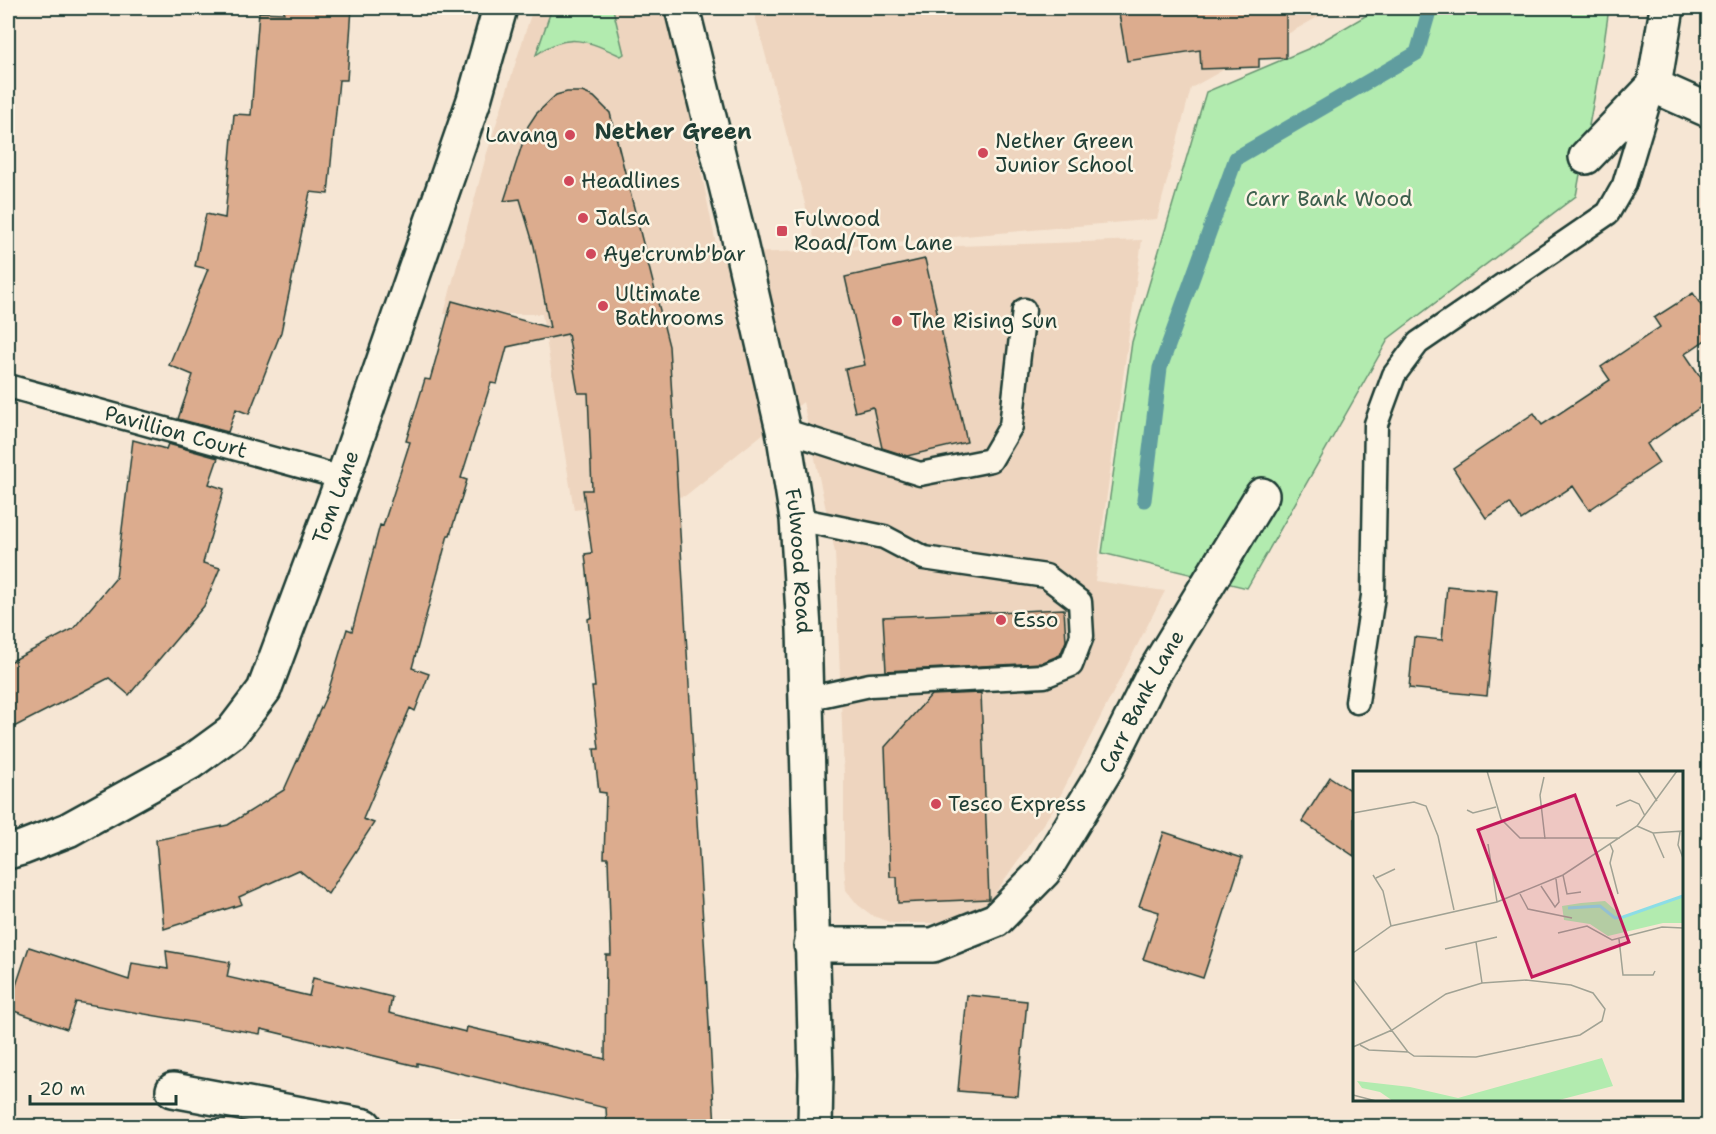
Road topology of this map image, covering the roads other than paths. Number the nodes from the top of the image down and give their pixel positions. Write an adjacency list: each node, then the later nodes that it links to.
1 (500, 8): 10 (street, Tom Lane)
2 (682, 8): 9 (street, Fulwood Road)
3 (1666, 8): 4 (street)
4 (1653, 86): 5 (street); 6 (street); 14 (lane)
5 (1708, 110)
6 (1586, 157)
7 (1024, 310): 9 (lane)
8 (8, 386): 10 (lane, Pavillion Court)
9 (783, 430): 12 (street, Fulwood Road)
10 (342, 478): 15 (street, Tom Lane)
11 (1262, 495): 16 (street, Carr Bank Lane)
12 (798, 519): 13 (street, Fulwood Road); 13 (lane)
13 (806, 699): 16 (street, Fulwood Road)
14 (1357, 702)
15 (8, 852)
16 (811, 945): 19 (street, Fulwood Road)
17 (173, 1090): 18 (street)
18 (364, 1126)
19 (815, 1126)

